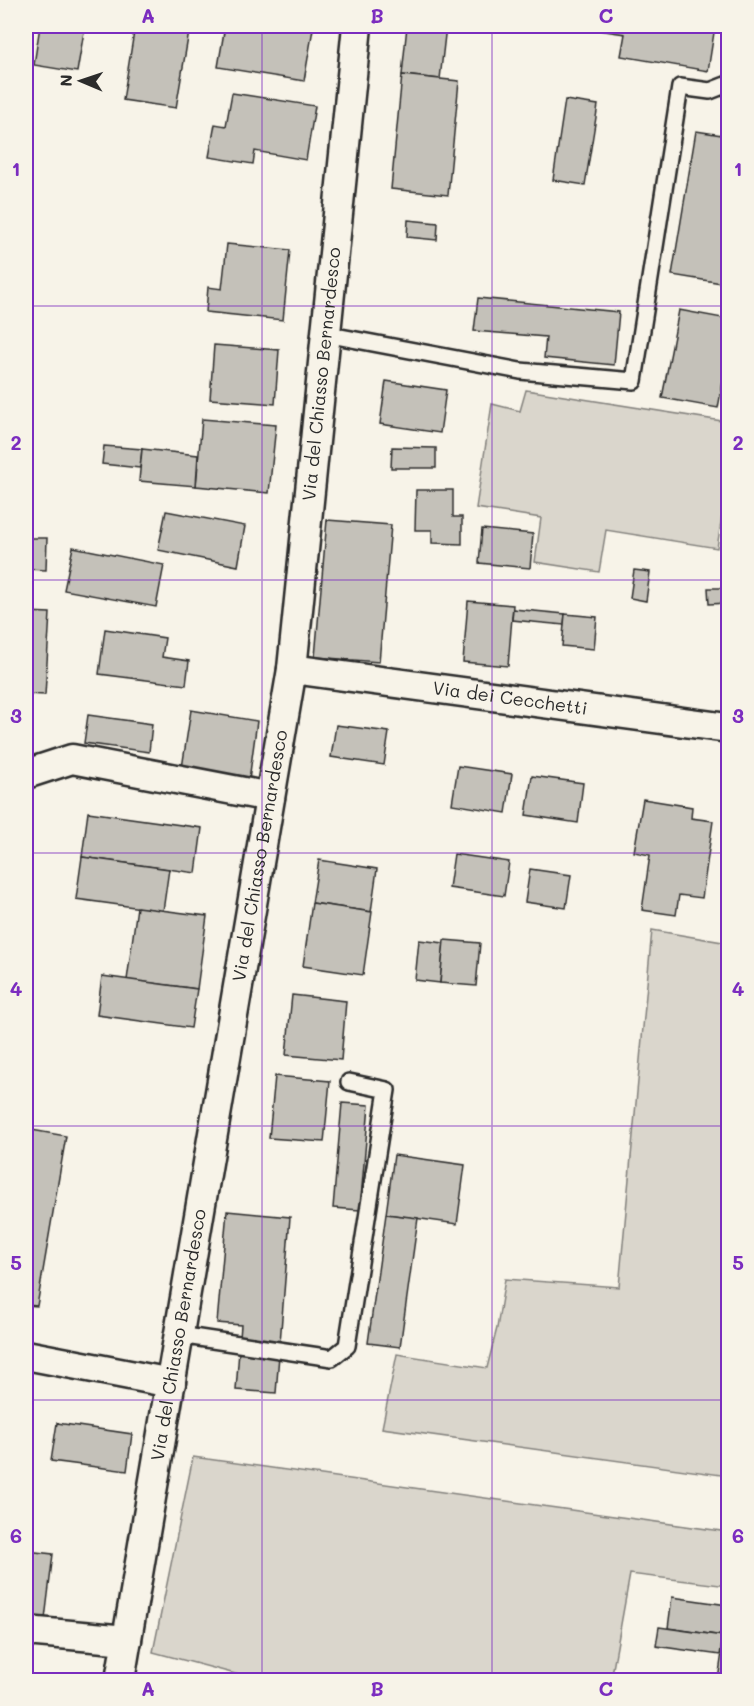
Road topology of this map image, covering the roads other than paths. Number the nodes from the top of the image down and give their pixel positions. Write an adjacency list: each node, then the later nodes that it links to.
1 (357, 26): 3 (street, Via del Chiasso Bernardesco)
2 (729, 84): 3 (lane)
3 (325, 334): 4 (street, Via del Chiasso Bernardesco)
4 (291, 669): 5 (street, Via dei Cecchetti); 7 (street, Via del Chiasso Bernardesco)
5 (729, 728)
6 (26, 774): 7 (street)
7 (270, 797): 9 (street, Via del Chiasso Bernardesco)
8 (349, 1082): 9 (lane)
9 (179, 1335): 11 (street, Via del Chiasso Bernardesco)
10 (26, 1355): 11 (street)
11 (171, 1383): 13 (street, Via del Chiasso Bernardesco)
12 (26, 1631): 13 (street)
13 (128, 1640): 14 (street, Via del Chiasso Bernardesco)
14 (120, 1680)

